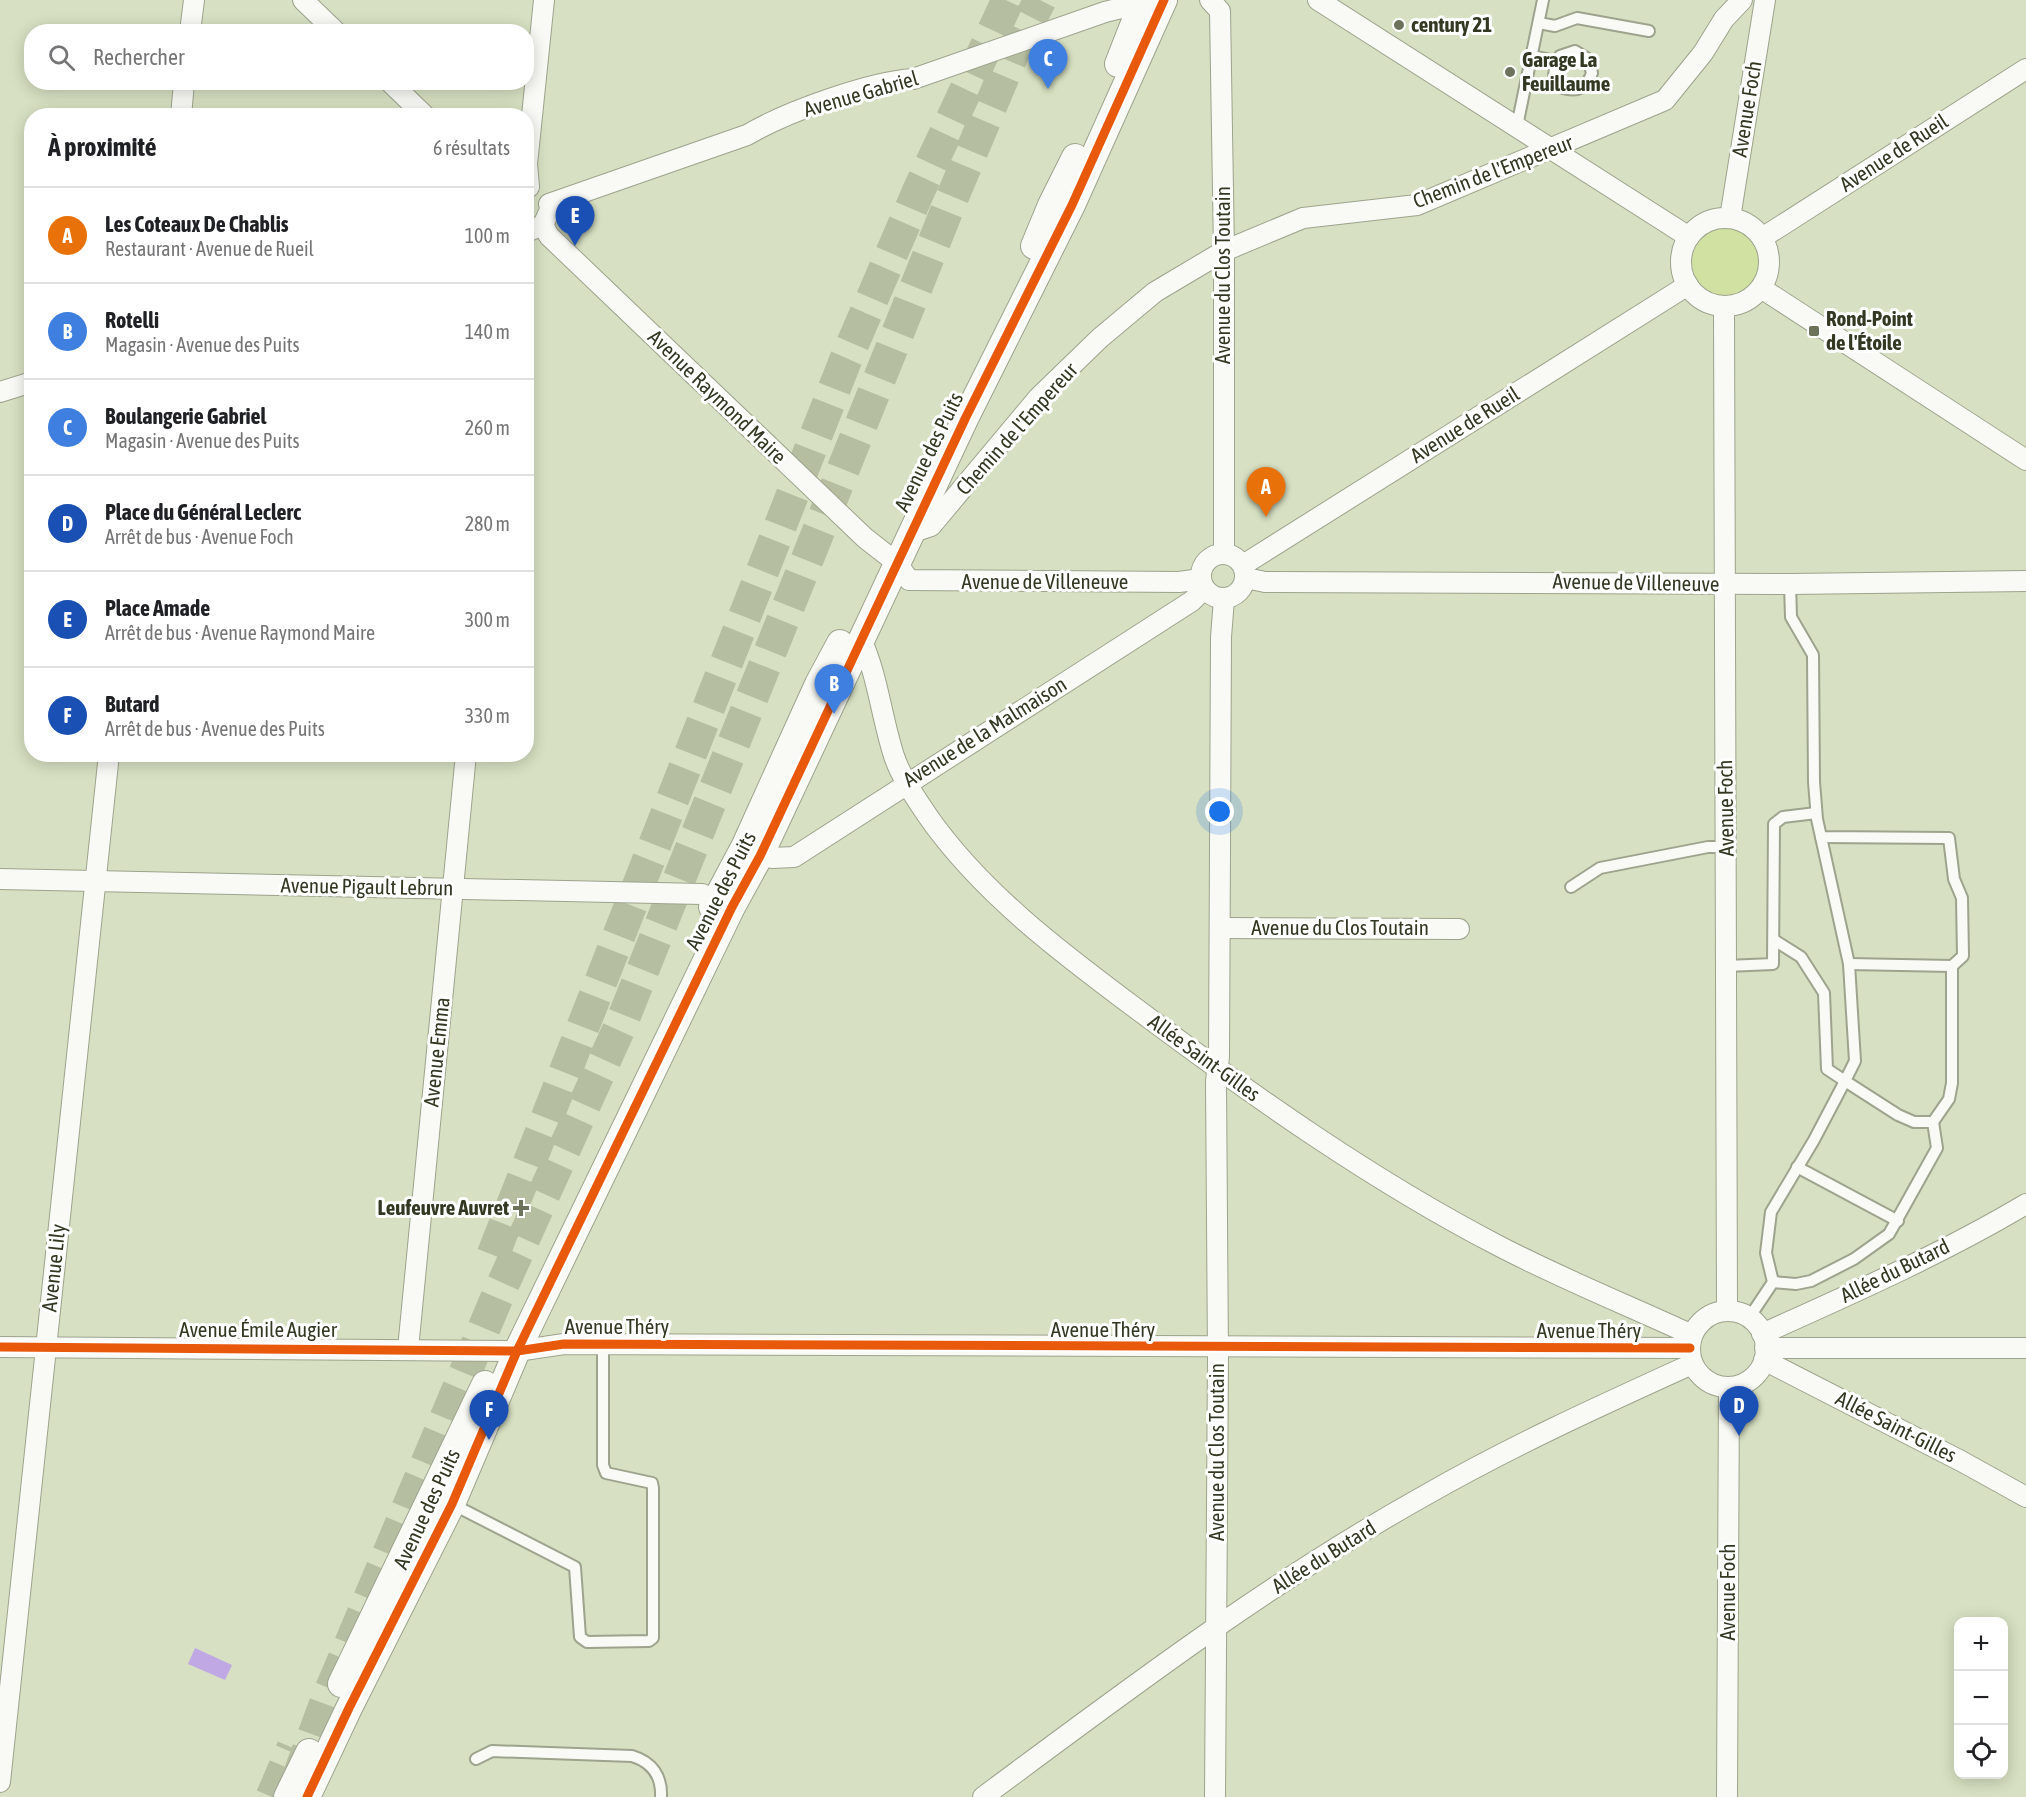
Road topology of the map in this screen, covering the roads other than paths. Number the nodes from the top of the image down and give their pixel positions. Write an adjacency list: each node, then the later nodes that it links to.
1 (194, 0): 11 (street)
2 (303, 0): 12 (street)
3 (544, 0): 21 (street)
4 (1210, 0): 31 (street, Avenue du Clos Toutain)
5 (1318, 0): 22 (street)
6 (1544, 0): 10 (lane)
7 (1743, 0): 23 (street, Chemin de l'Empereur)
8 (1765, 0): 26 (street, Avenue Foch)
9 (1150, 1): 25 (street, Avenue Gabriel); 30 (street, Avenue des Puits)
10 (1539, 23): 13 (lane); 14 (lane)
11 (191, 24)
12 (328, 24)
13 (1649, 31)
14 (1532, 56): 15 (lane); 22 (lane)
15 (1560, 56)
16 (2026, 69): 29 (street, Avenue de Rueil)
17 (183, 90): 19 (street)
18 (398, 90): 20 (street)
19 (182, 108)
20 (417, 108)
21 (533, 108)
22 (1517, 126): 23 (street)
23 (1553, 149): 28 (street); 31 (street, Chemin de l'Empereur)
24 (534, 189): 25 (street)
25 (549, 204): 27 (street)
26 (1730, 218): 28 (street); 29 (street)
27 (535, 228): 40 (street, Avenue Raymond Maire)
28 (1689, 237): 32 (street)
29 (1762, 238): 33 (street)
30 (1042, 246): 38 (street, Avenue des Puits); 40 (street, Avenue des Puits)
31 (1224, 251): 38 (street, Chemin de l'Empereur); 39 (street, Avenue du Clos Toutain)
32 (1688, 285): 34 (street); 41 (street, Avenue de Rueil)
33 (1761, 288): 34 (street); 37 (street)
34 (1724, 306): 44 (street, Avenue Foch)
35 (24, 384): 36 (street)
36 (0, 392)
37 (2026, 460)
38 (910, 533): 40 (street, Avenue des Puits)
39 (1224, 554): 41 (street); 43 (street)
40 (891, 558): 43 (street, Avenue de Villeneuve); 47 (street, Avenue des Puits); 48 (street, Avenue des Puits)
41 (1245, 571): 44 (street, Avenue de Villeneuve); 46 (street)
42 (2026, 581): 45 (street, Avenue de Villeneuve)
43 (1203, 584): 46 (street); 51 (street, Avenue de la Malmaison)
44 (1724, 584): 45 (street, Avenue de Villeneuve); 54 (street, Avenue Foch)
45 (1790, 584): 52 (lane)
46 (1224, 599): 61 (street, Avenue du Clos Toutain)
47 (860, 637): 48 (street, Avenue des Puits); 51 (street, Allée Saint-Gilles)
48 (804, 737): 55 (street, Avenue des Puits); 60 (street, Avenue des Puits)
49 (109, 762): 57 (street, Avenue Lily)
50 (465, 762): 59 (street, Avenue Emma)
51 (906, 782): 55 (street, Avenue de la Malmaison); 67 (street, Allée Saint-Gilles)
52 (1816, 813): 53 (lane); 63 (lane)
53 (1821, 837): 64 (lane); 66 (lane)
54 (1726, 847): 58 (lane); 65 (street, Avenue Foch)
55 (760, 856): 60 (street, Avenue des Puits)
56 (0, 879): 57 (street, Avenue Pigault Lebrun)
57 (96, 881): 59 (street, Avenue Pigault Lebrun); 78 (street, Avenue Lily)
58 (1571, 887)
59 (453, 889): 60 (street, Avenue Pigault Lebrun); 82 (street, Avenue Emma)
60 (724, 904): 84 (street, Avenue des Puits)
61 (1220, 927): 62 (street, Avenue du Clos Toutain); 67 (street, Avenue du Clos Toutain)
62 (1460, 929)
63 (1773, 940): 65 (lane); 68 (lane)
64 (1849, 964): 66 (lane); 68 (lane)
65 (1726, 966): 74 (street, Avenue Foch)
66 (1952, 966): 69 (lane)
67 (1218, 1070): 80 (street, Avenue du Clos Toutain); 83 (street, Allée Saint-Gilles)
68 (1845, 1081): 69 (lane); 70 (lane)
69 (1933, 1122): 72 (lane)
70 (1797, 1167): 72 (lane); 73 (lane)
71 (2026, 1204): 79 (street, Allée du Butard)
72 (1898, 1221): 73 (lane)
73 (1773, 1282): 75 (lane)
74 (1727, 1311): 75 (street); 83 (street)
75 (1749, 1318): 79 (street)
76 (603, 1345): 80 (street, Avenue Théry); 84 (street, Avenue Théry); 87 (lane)
77 (0, 1347): 78 (street, Avenue Émile Augier)
78 (45, 1347): 82 (street, Avenue Émile Augier); 90 (street, Avenue Lily)
79 (1764, 1347): 81 (street); 85 (street); 86 (street, Allée Saint-Gilles)
80 (1217, 1348): 83 (street, Avenue Théry); 88 (street, Avenue du Clos Toutain)
81 (2026, 1348)
82 (408, 1349): 84 (street, Avenue Émile Augier)
83 (1691, 1349): 85 (street); 88 (street, Allée du Butard)
84 (509, 1351): 87 (street, Avenue des Puits); 91 (street, Avenue des Puits)
85 (1729, 1387): 96 (street, Avenue Foch)
86 (2026, 1497)
87 (452, 1504): 92 (street, Avenue des Puits)
88 (1216, 1625): 94 (street, Allée du Butard); 95 (street, Avenue du Clos Toutain)
89 (476, 1759): 93 (lane)
90 (0, 1782)
91 (287, 1797)
92 (307, 1797)
93 (661, 1797)
94 (983, 1797)
95 (1215, 1797)
96 (1727, 1797)

